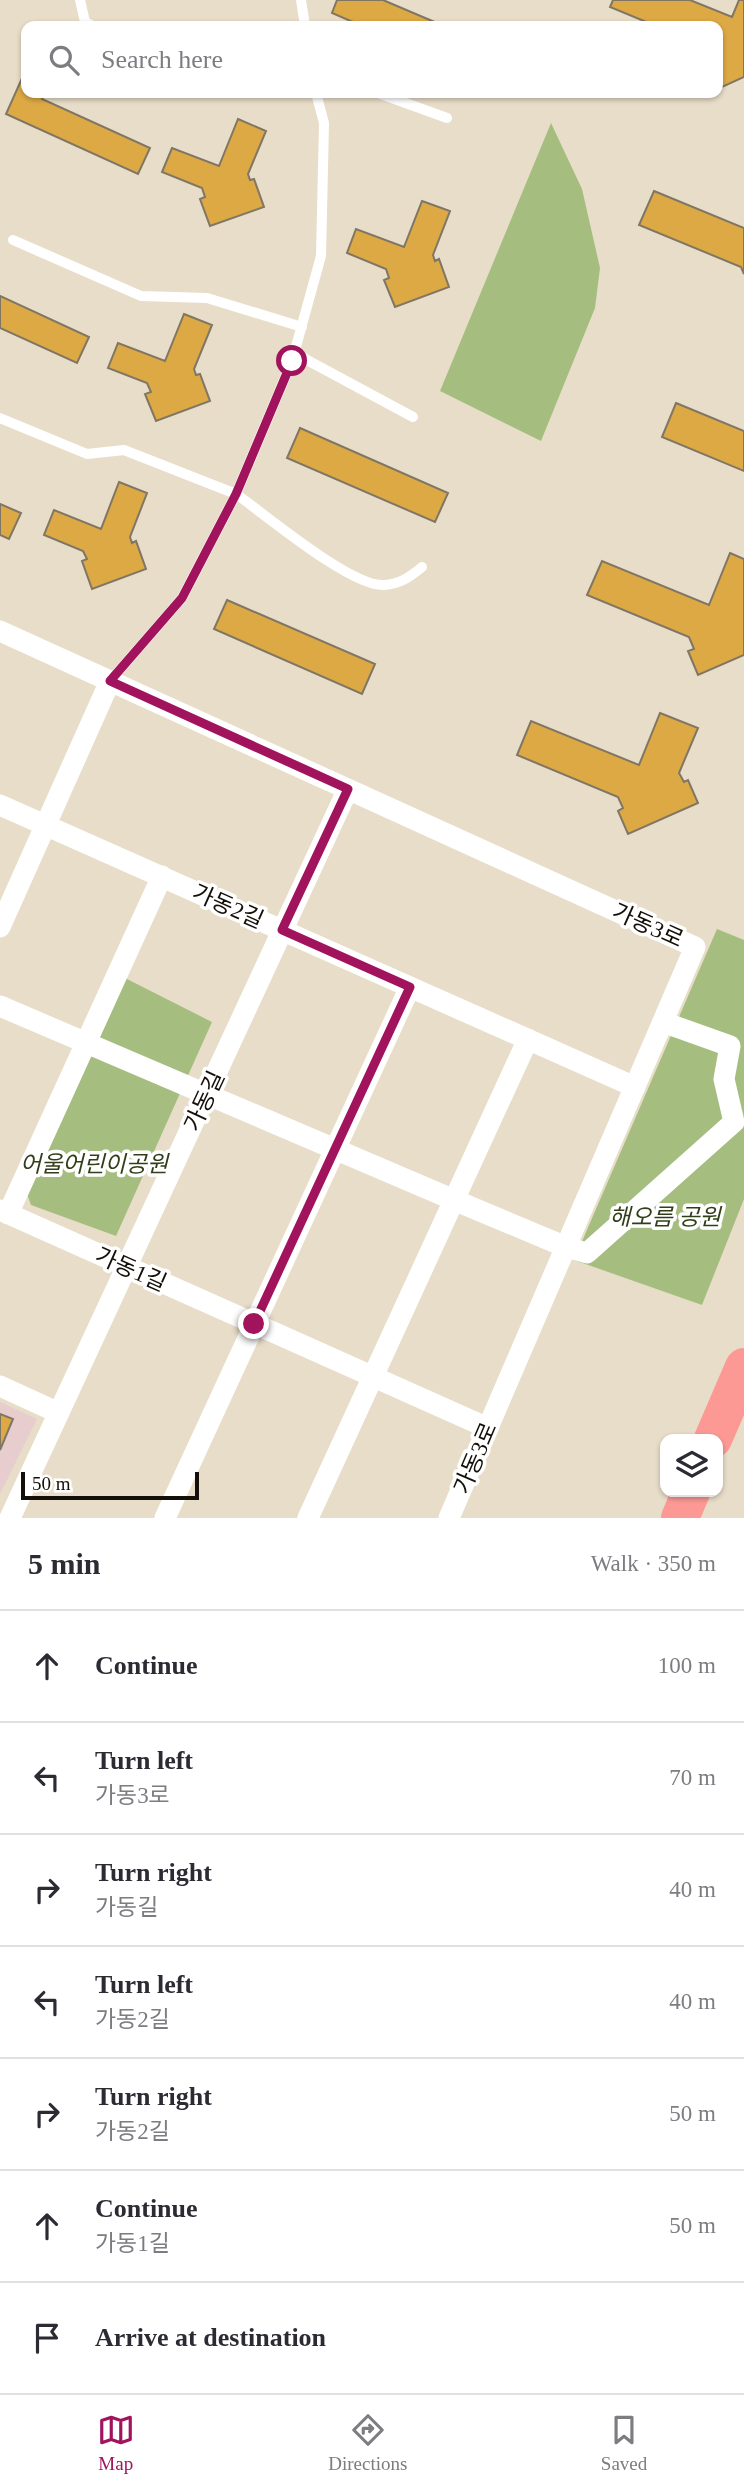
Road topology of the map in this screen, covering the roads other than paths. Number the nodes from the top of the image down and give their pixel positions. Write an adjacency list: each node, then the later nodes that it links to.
1 (80, 0): 3 (lane)
2 (301, 0): 4 (lane)
3 (85, 21)
4 (303, 21)
5 (317, 98): 9 (lane)
6 (393, 98): 7 (lane)
7 (447, 118)
8 (13, 240): 9 (lane)
9 (302, 327): 10 (lane)
10 (294, 353): 11 (lane); 13 (lane)
11 (413, 417)
12 (0, 418): 13 (lane)
13 (236, 494): 14 (lane); 16 (lane)
14 (422, 567)
15 (0, 631): 16 (street, 가동3로)
16 (110, 681): 17 (street, 가동3로); 19 (street)
17 (348, 789): 22 (street, 가동길); 25 (street, 가동3로)
18 (0, 805): 19 (street, 가동2길)
19 (46, 825): 20 (street, 가동2길); 21 (street)
20 (162, 877): 22 (street, 가동2길); 27 (street)
21 (0, 927)
22 (282, 930): 23 (street, 가동2길); 29 (street, 가동길)
23 (410, 987): 26 (street, 가동2길); 31 (street)
24 (0, 1006): 27 (street)
25 (663, 1022): 28 (street, 가동3로); 30 (street)
26 (528, 1039): 28 (street, 가동2길); 32 (street)
27 (85, 1042): 29 (street); 33 (street, 가동1길)
28 (635, 1087): 34 (street, 가동3로)
29 (207, 1094): 31 (street); 35 (street, 가동길)
30 (739, 1124): 34 (street)
31 (335, 1149): 32 (street); 36 (street)
32 (454, 1200): 34 (street); 38 (street)
33 (4, 1212): 35 (street, 가동1길)
34 (566, 1247): 41 (street, 가동3로)
35 (127, 1267): 36 (street, 가동1길); 40 (street, 가동길)
36 (254, 1324): 38 (street, 가동1길); 44 (street)
37 (744, 1367): 42 (highway)
38 (373, 1377): 41 (street, 가동1길); 46 (street)
39 (0, 1386): 40 (street)
40 (59, 1413): 45 (street, 가동길)
41 (488, 1428): 47 (street, 가동3로)
42 (715, 1434)
43 (689, 1497): 48 (highway)
44 (169, 1509)
45 (10, 1518)
46 (308, 1518)
47 (449, 1518)
48 (680, 1518)

